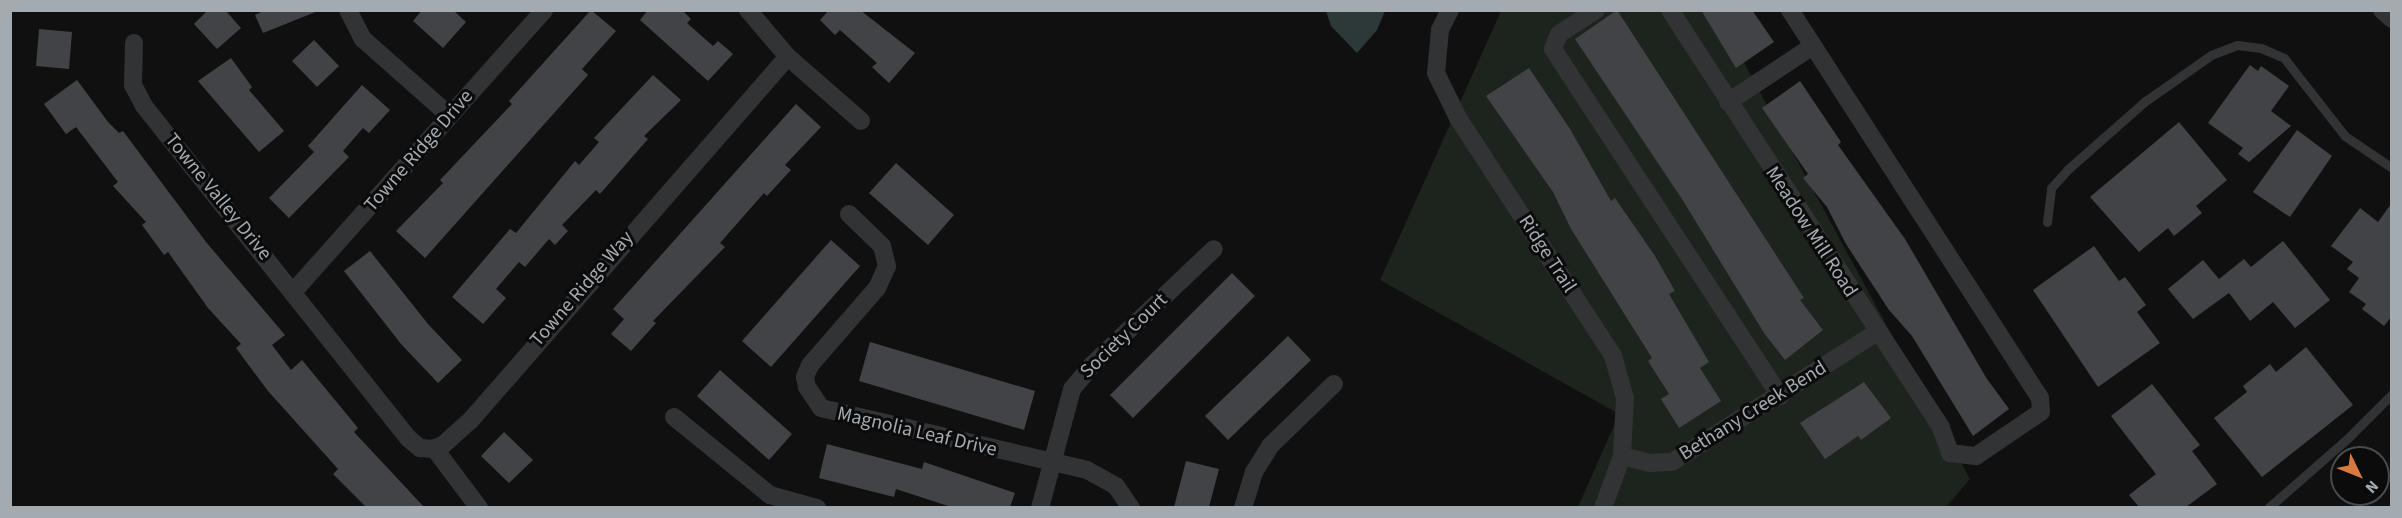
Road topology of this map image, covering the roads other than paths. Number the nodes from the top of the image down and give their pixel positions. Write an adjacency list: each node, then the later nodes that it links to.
1 (348, 10): 14 (street)
2 (544, 10): 14 (street, Towne Ridge Drive)
3 (748, 10): 12 (street)
4 (1450, 10): 27 (street, Ridge Trail)
5 (1596, 10): 24 (street)
6 (1670, 10): 13 (street, Meadow Mill Road)
7 (1790, 10): 11 (street)
8 (2382, 10): 9 (street)
9 (2391, 19)
10 (134, 43): 20 (street, Towne Valley Drive)
11 (1813, 46): 13 (street); 21 (street, Meadow Mill Road)
12 (788, 57): 15 (street); 26 (street, Towne Ridge Way)
13 (1728, 102): 21 (street, Meadow Mill Road)
14 (449, 115): 20 (street, Towne Ridge Drive)
15 (861, 121)
16 (2391, 168): 18 (lane)
17 (849, 214): 28 (street, Magnolia Leaf Drive)
18 (2047, 222)
19 (1214, 249): 28 (street, Society Court)
20 (294, 291): 26 (street, Towne Valley Drive)
21 (1876, 333): 24 (street, Bethany Creek Bend)
22 (1334, 384): 34 (street)
23 (2391, 394): 36 (lane)
24 (1780, 396): 27 (street, Bethany Creek Bend)
25 (674, 417): 29 (street)
26 (434, 448): 30 (street)
27 (1622, 456): 35 (street, Ridge Trail)
28 (1050, 462): 32 (street, Society Court); 33 (street, Magnolia Leaf Drive)
29 (767, 501): 31 (street)
30 (479, 507)
31 (817, 507)
32 (1040, 507)
33 (1131, 507)
34 (1243, 507)
35 (1603, 507)
36 (2268, 507)

